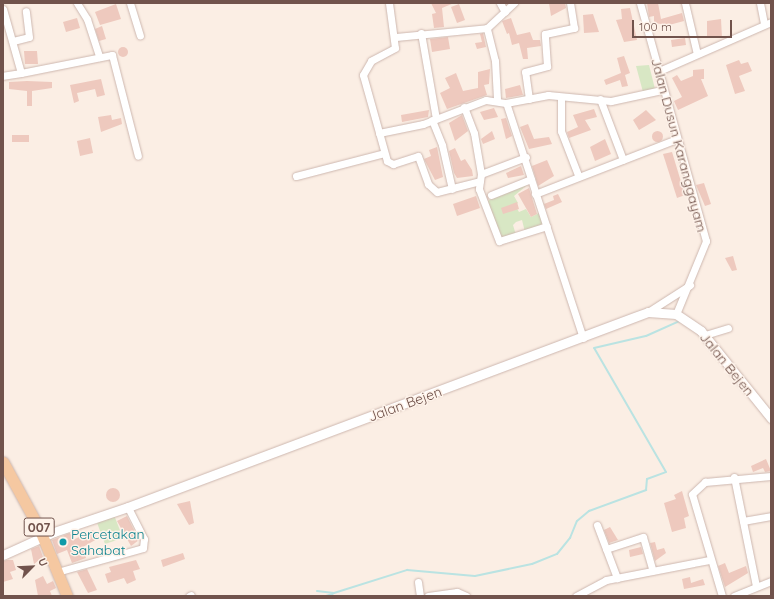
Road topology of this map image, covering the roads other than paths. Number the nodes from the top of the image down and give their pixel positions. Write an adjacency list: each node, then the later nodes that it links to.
1 (77, 3): 20 (street)
2 (130, 3): 16 (street)
3 (389, 3): 17 (street)
4 (500, 3): 12 (street)
5 (514, 3): 12 (street)
6 (570, 3): 28 (street)
7 (640, 3): 21 (street, Jalan Dusun Karanggayam)
8 (685, 3): 19 (street)
9 (760, 3): 13 (street)
10 (3, 10): 18 (street)
11 (26, 11): 18 (street)
12 (505, 12): 14 (street)
13 (768, 23): 19 (street)
14 (487, 28): 15 (street); 27 (street)
15 (421, 33): 17 (street); 31 (street)
16 (140, 35)
17 (396, 37): 32 (street)
18 (13, 41): 22 (street)
19 (697, 54): 21 (street)
20 (99, 57): 22 (street); 35 (street)
21 (659, 71): 24 (street, Jalan Dusun Karanggayam)
22 (21, 73): 23 (street)
23 (3, 76)
24 (662, 90): 26 (street); 33 (street, Jalan Dusun Karanggayam)
25 (561, 98): 26 (street); 28 (street); 38 (street)
26 (600, 98): 37 (street)
27 (497, 99): 29 (street); 30 (street)
28 (529, 100): 29 (street)
29 (506, 103): 36 (street)
30 (464, 107): 31 (street); 40 (street)
31 (434, 120): 32 (street); 42 (street)
32 (379, 133): 34 (street)
33 (677, 139): 37 (street); 46 (street, Jalan Dusun Karanggayam)
34 (384, 153): 39 (street); 42 (street)
35 (138, 156)
36 (526, 157): 40 (street); 41 (street)
37 (623, 160): 38 (street)
38 (578, 175): 43 (street)
39 (296, 176)
40 (480, 178): 42 (street); 45 (street)
41 (531, 179): 43 (street); 44 (street)
42 (452, 189)
43 (535, 194): 45 (street)
44 (491, 195)
45 (547, 226): 51 (street)
46 (690, 285): 47 (street); 48 (street, Jalan Dusun Karanggayam)
47 (648, 312): 48 (street, Jalan Bejen); 51 (street, Jalan Bejen)
48 (676, 314): 50 (street, Jalan Bejen)
49 (728, 328): 50 (street)
50 (705, 335): 52 (street, Jalan Bejen)
51 (583, 338): 56 (street, Jalan Bejen)
52 (771, 418)
53 (3, 462): 60 (main road, 007)
54 (771, 476): 55 (street)
55 (734, 477): 58 (street); 63 (street)
56 (128, 508): 60 (street, Jalan Bejen); 65 (street)
57 (771, 516): 58 (street)
58 (743, 521): 69 (street)
59 (597, 525): 61 (street)
60 (43, 536): 62 (street, Jalan Bejen); 65 (main road, 007)
61 (606, 549): 64 (street); 66 (street)
62 (3, 555)
63 (709, 560): 64 (street); 75 (street)
64 (653, 571): 66 (street)
65 (57, 572): 70 (main road, 007)
66 (617, 578): 74 (street)
67 (771, 581): 69 (street)
68 (418, 582): 71 (street)
69 (756, 586): 76 (street)
70 (66, 596)
71 (420, 596)
72 (428, 596): 73 (street)
73 (466, 596)
74 (576, 596)
75 (722, 596)
76 (734, 596)

